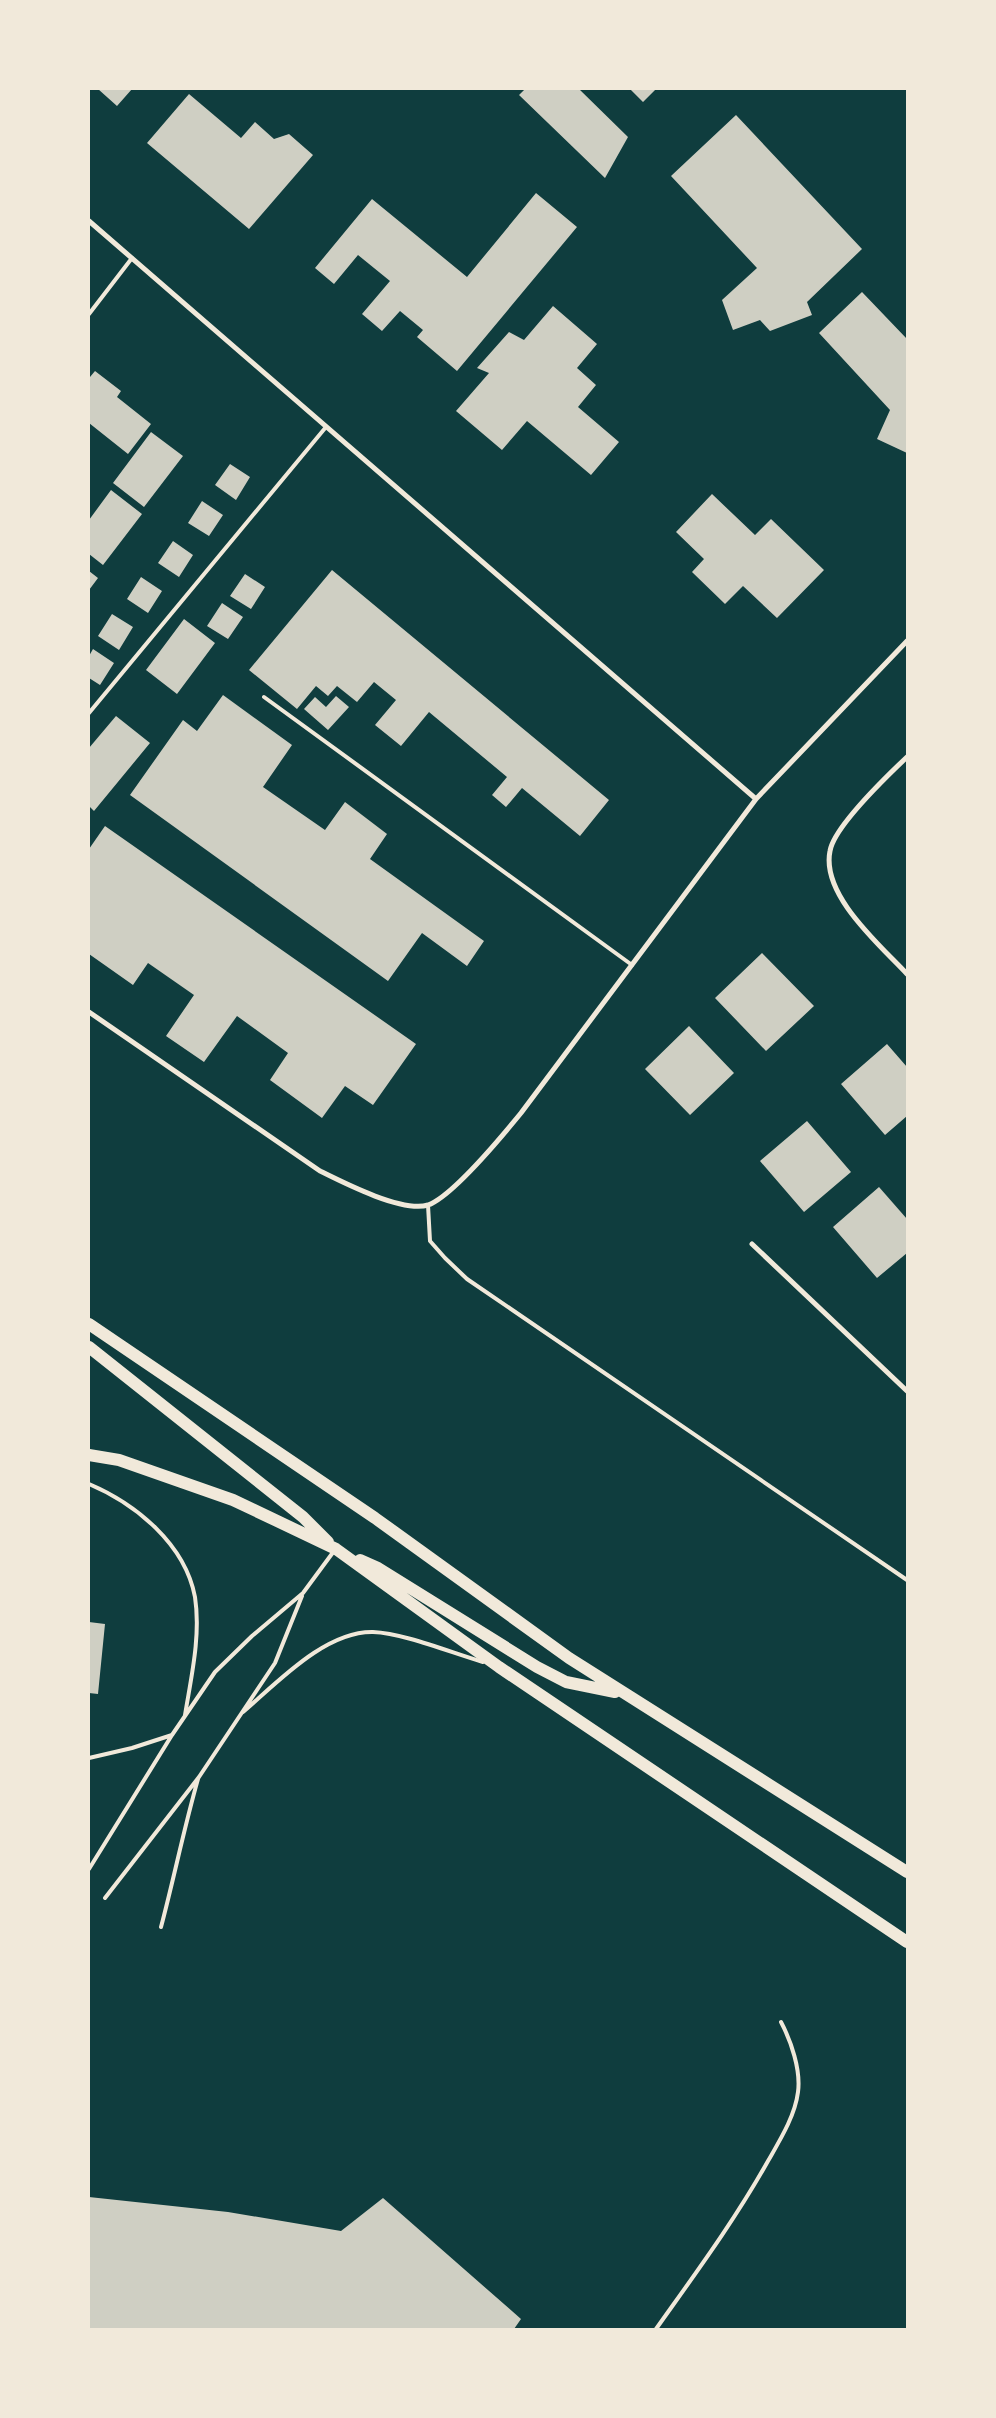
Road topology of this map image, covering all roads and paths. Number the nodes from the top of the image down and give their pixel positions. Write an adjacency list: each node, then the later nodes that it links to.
1 (89, 221): 2 (street)
2 (132, 258): 3 (lane); 4 (street)
3 (89, 314)
4 (326, 427): 7 (lane); 9 (street)
5 (907, 641): 9 (street)
6 (264, 697): 10 (lane)
7 (89, 713)
8 (907, 757): 11 (street)
9 (756, 799): 10 (street)
10 (632, 965): 13 (street)
11 (907, 974)
12 (89, 1012): 13 (street)
13 (428, 1205): 21 (lane)
14 (752, 1244): 17 (street)
15 (89, 1324): 24 (main road)
16 (89, 1347): 20 (main road)
17 (907, 1391)
18 (89, 1455): 20 (main road)
19 (89, 1484): 26 (lane)
20 (336, 1549): 22 (lane); 23 (main road); 24 (main road)
21 (907, 1580)
22 (303, 1593): 25 (lane); 26 (lane)
23 (499, 1667): 25 (lane); 34 (main road)
24 (623, 1693): 31 (main road)
25 (238, 1716): 29 (lane)
26 (184, 1718): 27 (lane)
27 (172, 1734): 28 (lane); 30 (lane)
28 (89, 1758)
29 (199, 1777): 32 (lane); 33 (lane)
30 (89, 1868)
31 (907, 1872)
32 (105, 1898)
33 (161, 1927)
34 (907, 1942)
35 (781, 2022): 36 (lane)
36 (656, 2329)

